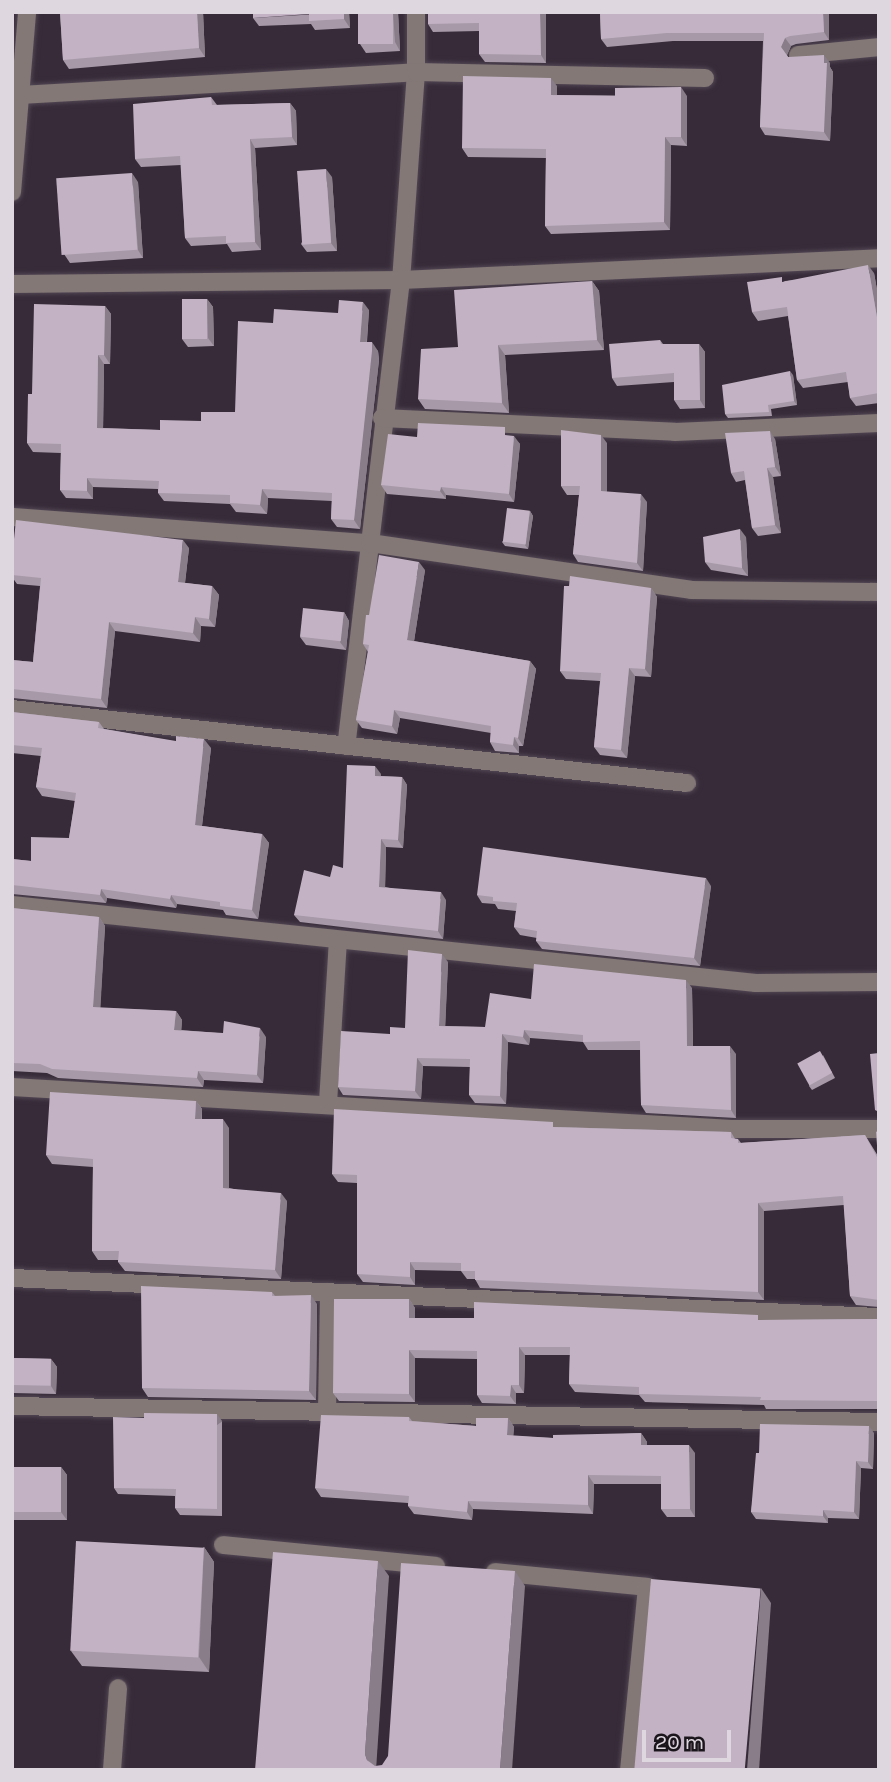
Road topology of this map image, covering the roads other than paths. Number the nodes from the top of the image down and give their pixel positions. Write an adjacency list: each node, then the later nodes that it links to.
1 (27, 12): 7 (street)
2 (416, 12): 5 (street)
3 (879, 47): 4 (street)
4 (798, 55)
5 (416, 72): 6 (street); 7 (street); 11 (street)
6 (705, 78)
7 (20, 95): 8 (street)
8 (13, 172): 9 (street)
9 (12, 192)
10 (879, 258): 11 (street)
11 (401, 280): 12 (street); 13 (street)
12 (12, 284)
13 (382, 418): 14 (street); 16 (street)
14 (879, 423)
15 (12, 517): 16 (street)
16 (370, 543): 17 (street); 19 (street)
17 (879, 592)
18 (12, 709): 19 (street)
19 (346, 746): 20 (street)
20 (687, 783)
21 (12, 905): 22 (street)
22 (338, 940): 23 (street); 25 (street)
23 (879, 982)
24 (12, 1087): 25 (street)
25 (328, 1104): 26 (street)
26 (879, 1129)
27 (12, 1278): 28 (street)
28 (329, 1292): 29 (street); 31 (street)
29 (879, 1317)
30 (12, 1406): 31 (street)
31 (327, 1411): 32 (street)
32 (879, 1422)
33 (223, 1545): 34 (street)
34 (456, 1568)
35 (483, 1571): 38 (street)
36 (118, 1688): 37 (street)
37 (112, 1770)
38 (629, 1770)

